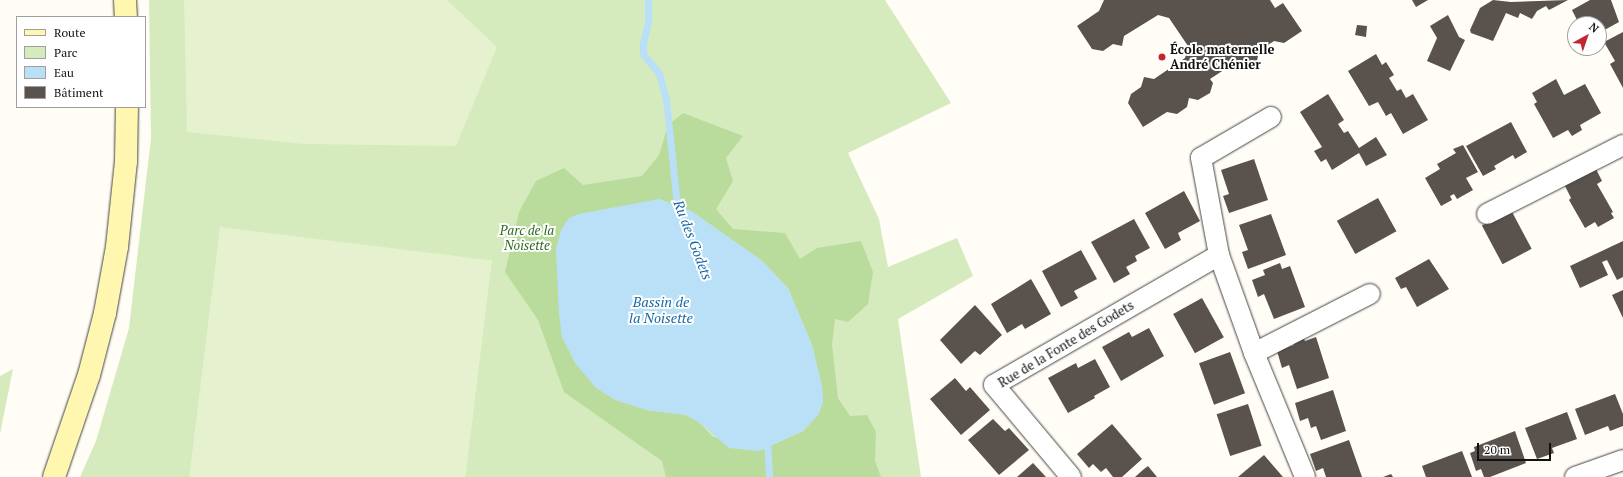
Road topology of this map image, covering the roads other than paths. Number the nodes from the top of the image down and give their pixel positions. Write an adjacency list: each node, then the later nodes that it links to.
1 (125, 0): 2 (main road)
2 (126, 16)
3 (126, 108): 11 (main road)
4 (1271, 117): 7 (street)
5 (1623, 145): 6 (street)
6 (1486, 214)
7 (1218, 255): 9 (street); 12 (street, Rue de la Fonte des Godets)
8 (1370, 294): 9 (street)
9 (1254, 353): 13 (street)
10 (1623, 460): 14 (street)
11 (54, 477)
12 (1071, 477)
13 (1305, 477)
14 (1575, 477)

